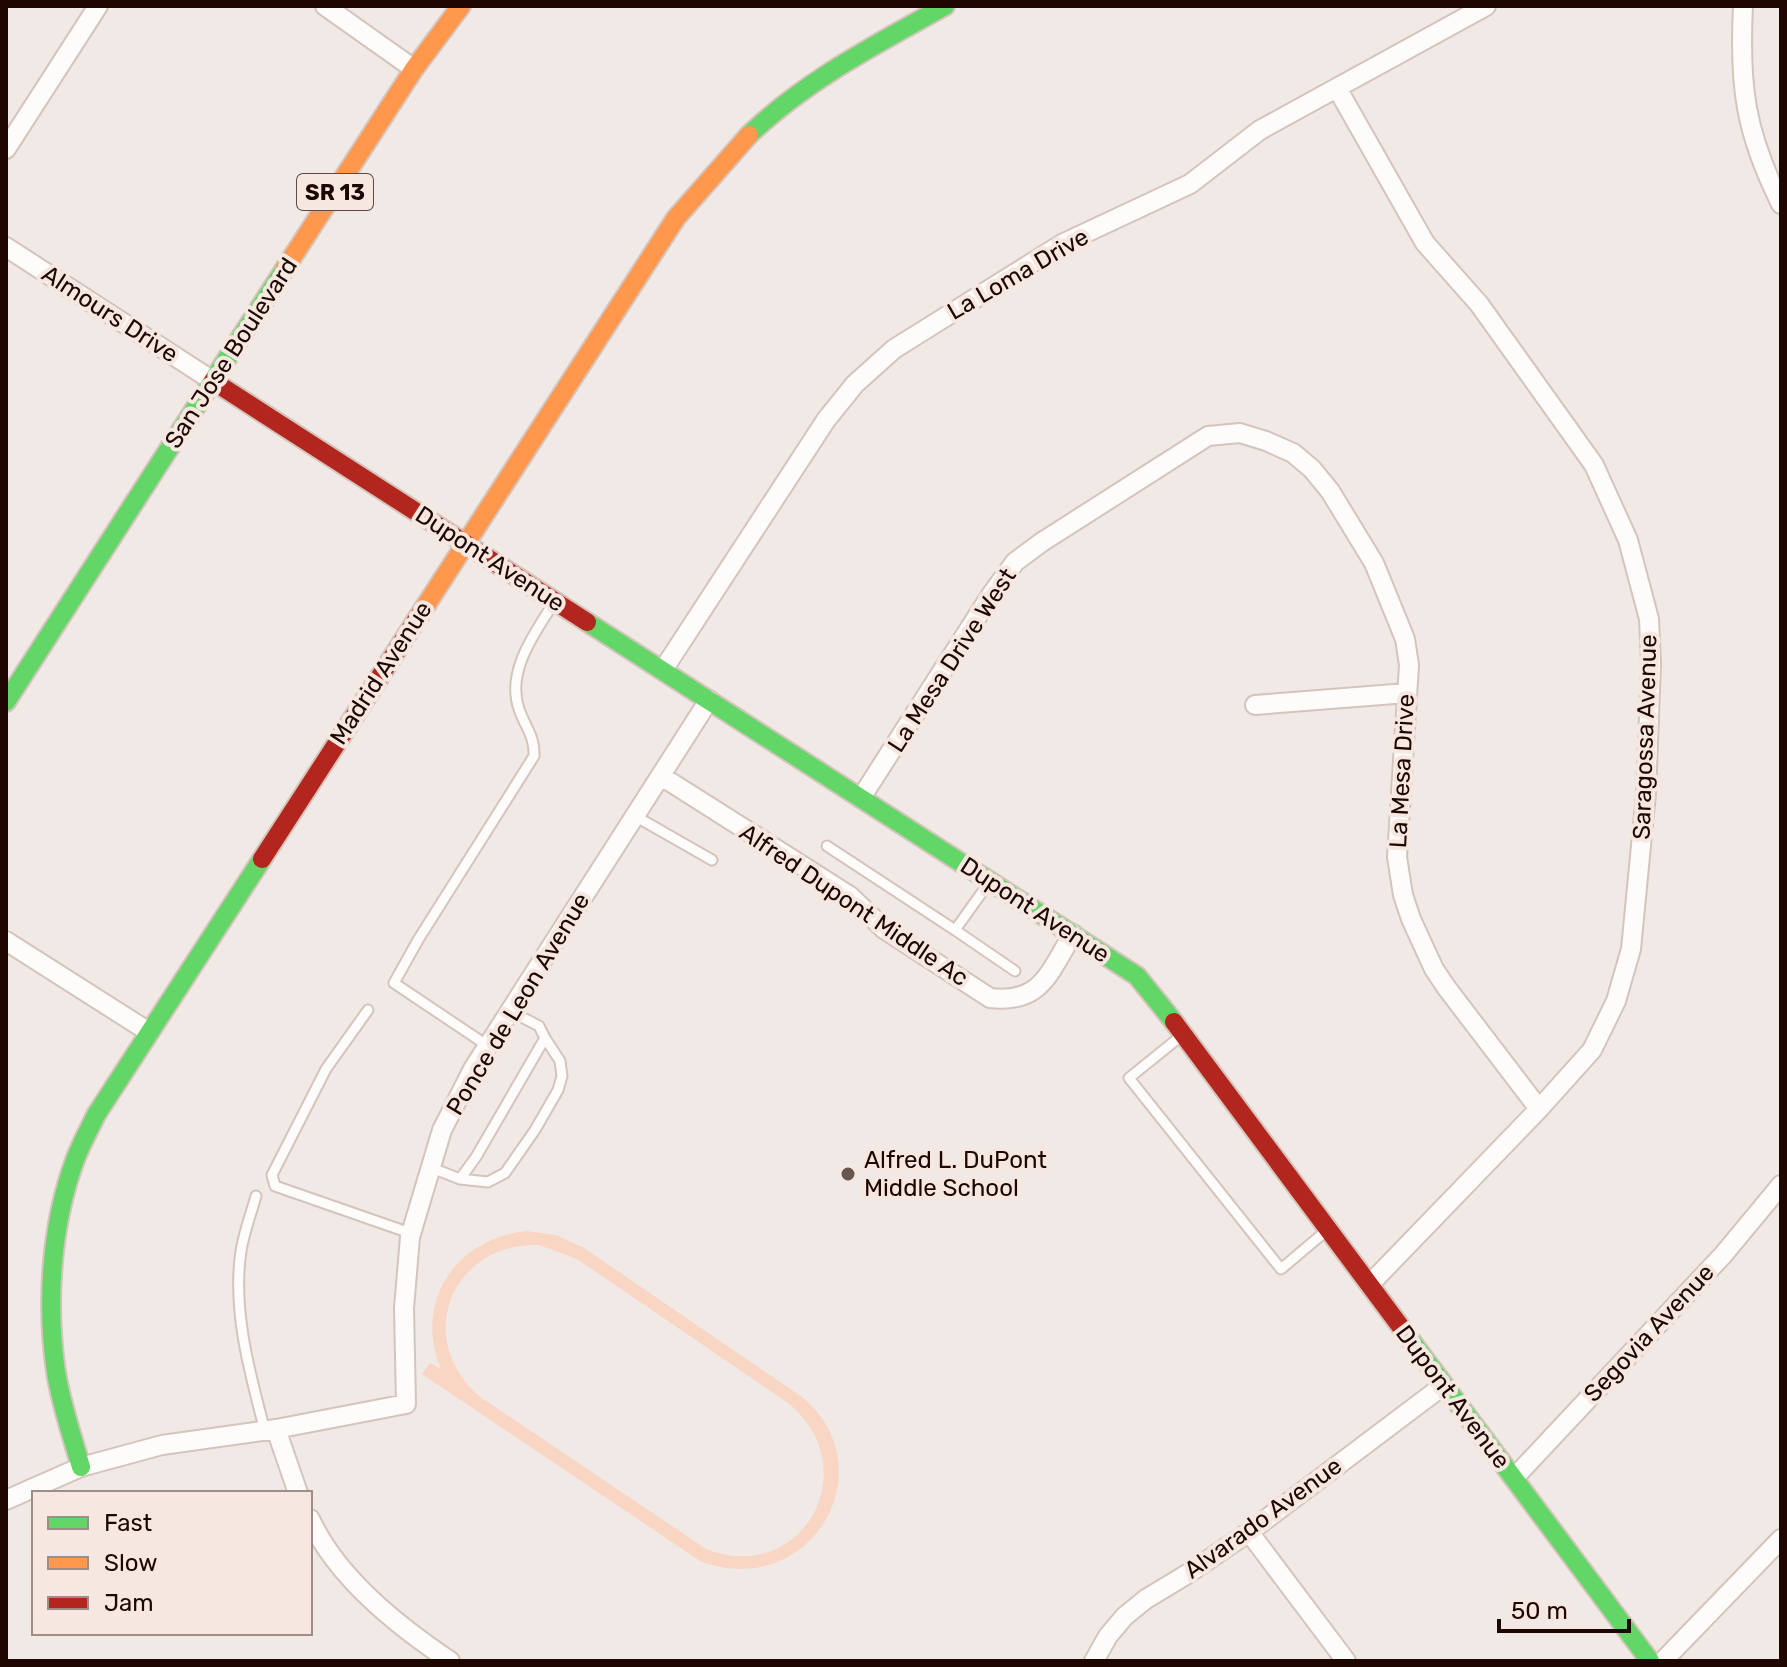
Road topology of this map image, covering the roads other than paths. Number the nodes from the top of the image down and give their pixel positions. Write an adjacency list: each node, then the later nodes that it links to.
1 (98, 6): 9 (street)
2 (325, 6): 7 (street)
3 (461, 6): 7 (street, San Jose Boulevard / SR 13)
4 (945, 6): 14 (street, Madrid Avenue)
5 (1486, 6): 8 (street, La Loma Drive)
6 (1743, 6): 10 (street)
7 (414, 69): 12 (street, San Jose Boulevard / SR 13)
8 (1337, 88): 16 (street, La Loma Drive); 37 (street, Saragossa Avenue)
9 (6, 149)
10 (1781, 204)
11 (6, 247): 12 (street, Almours Drive)
12 (213, 381): 14 (street, Dupont Avenue); 19 (street, San Jose Boulevard / SR 13)
13 (1266, 441): 17 (street, La Mesa Drive); 22 (street, La Mesa Drive West)
14 (465, 543): 15 (street, Dupont Avenue); 33 (street, Madrid Avenue)
15 (555, 600): 16 (street, Dupont Avenue); 36 (lane)
16 (663, 670): 18 (street, Dupont Avenue)
17 (1407, 693): 20 (street); 37 (street, La Mesa Drive)
18 (709, 700): 21 (street, Ponce de Leon Avenue); 22 (street, Dupont Avenue)
19 (6, 702)
20 (1255, 705)
21 (661, 776): 23 (street, Ponce de Leon Avenue); 28 (street, Alfred Dupont Middle Ac)
22 (861, 798): 26 (street, Dupont Avenue)
23 (635, 816): 25 (lane); 32 (street, Ponce de Leon Avenue)
24 (827, 846): 27 (lane)
25 (712, 860)
26 (990, 881): 27 (lane); 28 (street, Dupont Avenue)
27 (955, 930): 30 (lane)
28 (1073, 934): 34 (street, Dupont Avenue)
29 (6, 941): 33 (street)
30 (1015, 971)
31 (368, 1010): 43 (lane)
32 (510, 1011): 35 (lane); 36 (street, Ponce de Leon Avenue)
33 (149, 1032): 47 (street, Madrid Avenue)
34 (1183, 1034): 42 (street, Dupont Avenue); 42 (lane)
35 (545, 1038): 39 (lane); 39 (lane)
36 (488, 1046): 38 (street, Ponce de Leon Avenue)
37 (1539, 1109): 44 (street, Saragossa Avenue)
38 (432, 1168): 39 (lane); 43 (street, Ponce de Leon Avenue)
39 (460, 1179)
40 (1781, 1185): 48 (street, Segovia Avenue)
41 (256, 1196): 46 (lane)
42 (1329, 1229): 44 (street, Dupont Avenue)
43 (410, 1233): 46 (street, Ponce de Leon Avenue)
44 (1370, 1284): 45 (street, Dupont Avenue)
45 (1444, 1385): 48 (street, Dupont Avenue); 52 (street, Alvarado Avenue)
46 (271, 1430): 47 (street, Ponce de Leon Avenue); 49 (street)
47 (81, 1467): 50 (street, Ponce de Leon Avenue)
48 (1514, 1478): 57 (street, Dupont Avenue)
49 (297, 1491)
50 (6, 1500)
51 (312, 1522): 54 (street)
52 (1249, 1532): 55 (street, Alvarado Avenue); 56 (street)
53 (1781, 1539): 58 (street)
54 (450, 1661)
55 (1094, 1661)
56 (1346, 1661)
57 (1650, 1661)
58 (1663, 1661)

